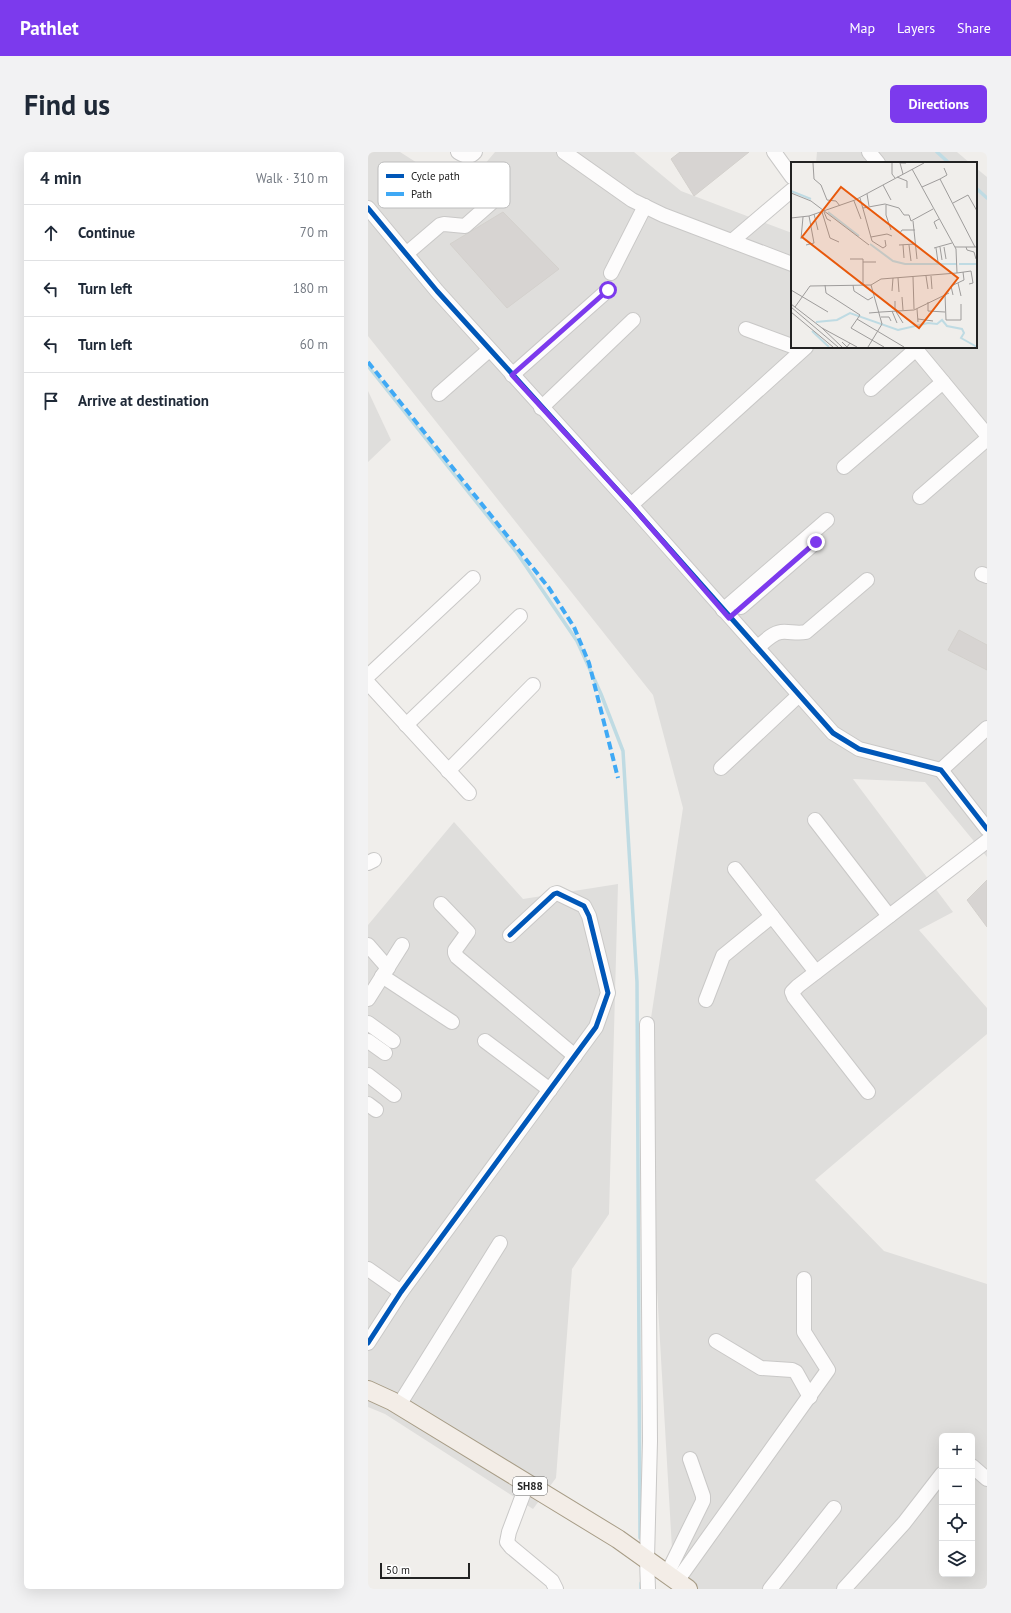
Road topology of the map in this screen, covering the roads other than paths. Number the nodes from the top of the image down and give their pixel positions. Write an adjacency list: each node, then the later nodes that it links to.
1 (458, 152): 2 (street)
2 (475, 152)
3 (566, 152): 9 (street)
4 (774, 152): 7 (street)
5 (869, 152): 6 (street)
6 (877, 162)
7 (791, 176)
8 (791, 191): 12 (street)
9 (645, 206): 12 (street); 15 (street)
10 (368, 208): 13 (street)
11 (485, 208): 13 (street)
12 (732, 241): 14 (street)
13 (406, 254): 22 (street)
14 (791, 264)
15 (611, 273)
16 (608, 290): 23 (street)
17 (633, 320): 27 (street)
18 (746, 329): 19 (street)
19 (791, 345)
20 (798, 348): 32 (street)
21 (915, 348): 24 (street); 25 (street)
22 (489, 350): 23 (street); 26 (street)
23 (512, 375): 27 (street)
24 (943, 382): 28 (street); 30 (street)
25 (871, 389)
26 (439, 394)
27 (541, 408): 32 (street)
28 (987, 435)
29 (987, 439): 31 (street)
30 (844, 467)
31 (920, 497)
32 (631, 505): 37 (street)
33 (827, 520): 37 (street)
34 (816, 542): 37 (street)
35 (473, 578): 40 (street)
36 (867, 580): 39 (street)
37 (726, 614): 39 (street)
38 (520, 616): 44 (street)
39 (756, 648): 43 (street)
40 (368, 676)
41 (368, 683): 44 (street)
42 (533, 685): 48 (street)
43 (799, 695): 46 (street); 47 (street)
44 (406, 725): 48 (street)
45 (987, 728): 47 (street)
46 (721, 768)
47 (941, 770): 51 (street)
48 (448, 771): 49 (street)
49 (469, 793)
50 (815, 820): 56 (street)
51 (987, 829)
52 (987, 841): 56 (street)
53 (735, 869): 55 (street)
54 (441, 904): 71 (street)
55 (772, 916): 61 (street); 63 (street)
56 (889, 916): 61 (street)
57 (510, 935): 71 (street)
58 (368, 945): 60 (street)
59 (402, 946): 60 (street)
60 (385, 972): 62 (street); 64 (street)
61 (816, 972): 74 (street)
62 (368, 999)
63 (706, 1000)
64 (452, 1022)
65 (368, 1023): 68 (street)
66 (647, 1024): 91 (street)
67 (368, 1041): 70 (street)
68 (393, 1041)
69 (485, 1041): 73 (street)
70 (385, 1052)
71 (575, 1056): 73 (street)
72 (368, 1075): 75 (street)
73 (550, 1090): 79 (street)
74 (868, 1092)
75 (394, 1095)
76 (500, 1243): 84 (street)
77 (368, 1269): 79 (street)
78 (804, 1279): 83 (street)
79 (401, 1292): 81 (street)
80 (716, 1341): 83 (street)
81 (368, 1343)
82 (368, 1390): 84 (main road, SH88)
83 (810, 1397): 92 (street)
84 (399, 1405): 89 (main road, SH88)
85 (690, 1459): 92 (street)
86 (975, 1469): 88 (street)
87 (939, 1478): 96 (street)
88 (987, 1479)
89 (527, 1484): 91 (main road, SH88); 93 (street)
90 (834, 1508): 95 (street)
91 (647, 1559): 92 (main road, SH88); 94 (street)
92 (677, 1581)
93 (556, 1589)
94 (648, 1589)
95 (770, 1589)
96 (844, 1589)

